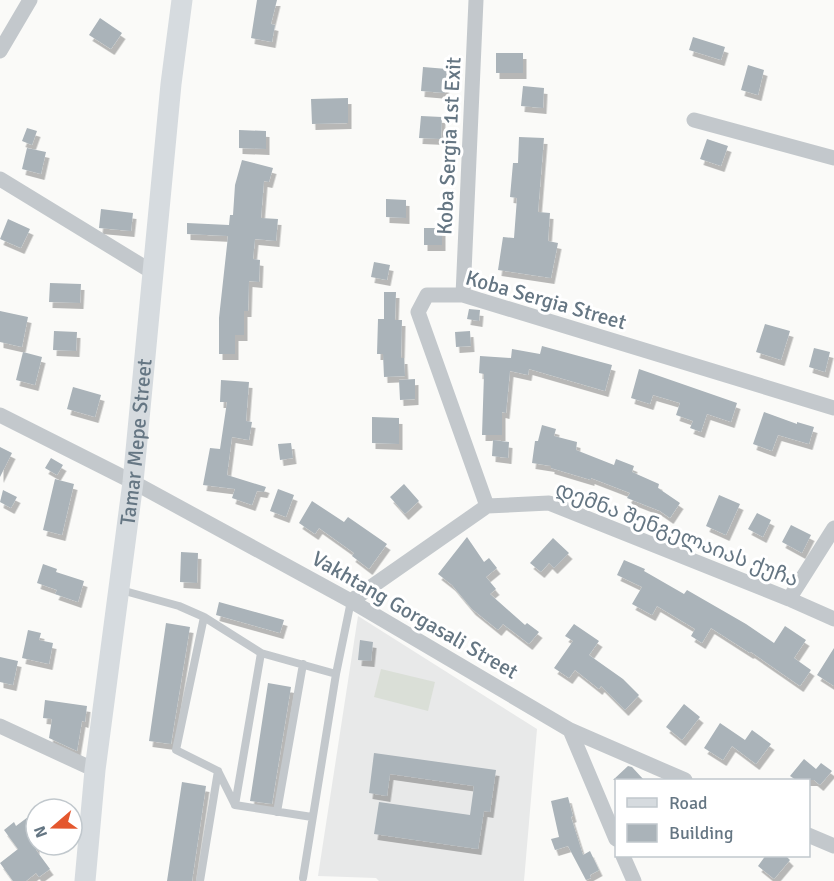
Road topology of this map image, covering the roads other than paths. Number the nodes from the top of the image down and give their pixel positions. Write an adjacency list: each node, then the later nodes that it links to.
1 (30, 0): 4 (street)
2 (182, 0): 8 (street, Tamar Mepe Street)
3 (476, 0): 9 (street, Koba Sergia 1st Exit)
4 (0, 51)
5 (694, 120): 6 (street)
6 (834, 158)
7 (0, 179): 8 (street)
8 (154, 273): 12 (street, Tamar Mepe Street)
9 (463, 295): 10 (street, Koba Sergia Street); 13 (street, Koba Sergia Street)
10 (834, 408)
11 (0, 415): 12 (street, Vakhtang Gorgasali Street)
12 (133, 482): 15 (street, Tamar Mepe Street); 17 (street, Vakhtang Gorgasali Street)
13 (487, 506): 16 (street, დემნა შენგელაიას ქუჩა); 17 (street)
14 (834, 528): 16 (street)
15 (120, 590): 18 (lane); 25 (street, Tamar Mepe Street)
16 (789, 599): 19 (street, დემნა შენგელაიას ქუჩა)
17 (351, 601): 22 (lane); 24 (street, Vakhtang Gorgasali Street)
18 (204, 617): 20 (lane); 26 (lane)
19 (834, 619)
20 (261, 652): 21 (lane); 28 (lane)
21 (303, 664): 22 (lane); 29 (lane)
22 (336, 674): 30 (lane)
23 (0, 726): 25 (street)
24 (570, 730): 27 (street, Vakhtang Gorgasali Street); 32 (street)
25 (95, 770): 36 (street, Tamar Mepe Street)
26 (218, 771): 28 (lane); 37 (lane)
27 (683, 779)
28 (235, 805): 29 (lane)
29 (277, 812): 30 (lane)
30 (312, 817): 35 (lane)
31 (810, 836): 33 (street)
32 (615, 837)
33 (834, 846)
34 (624, 857): 38 (street)
35 (303, 878)
36 (85, 881)
37 (200, 881)
38 (634, 881)

